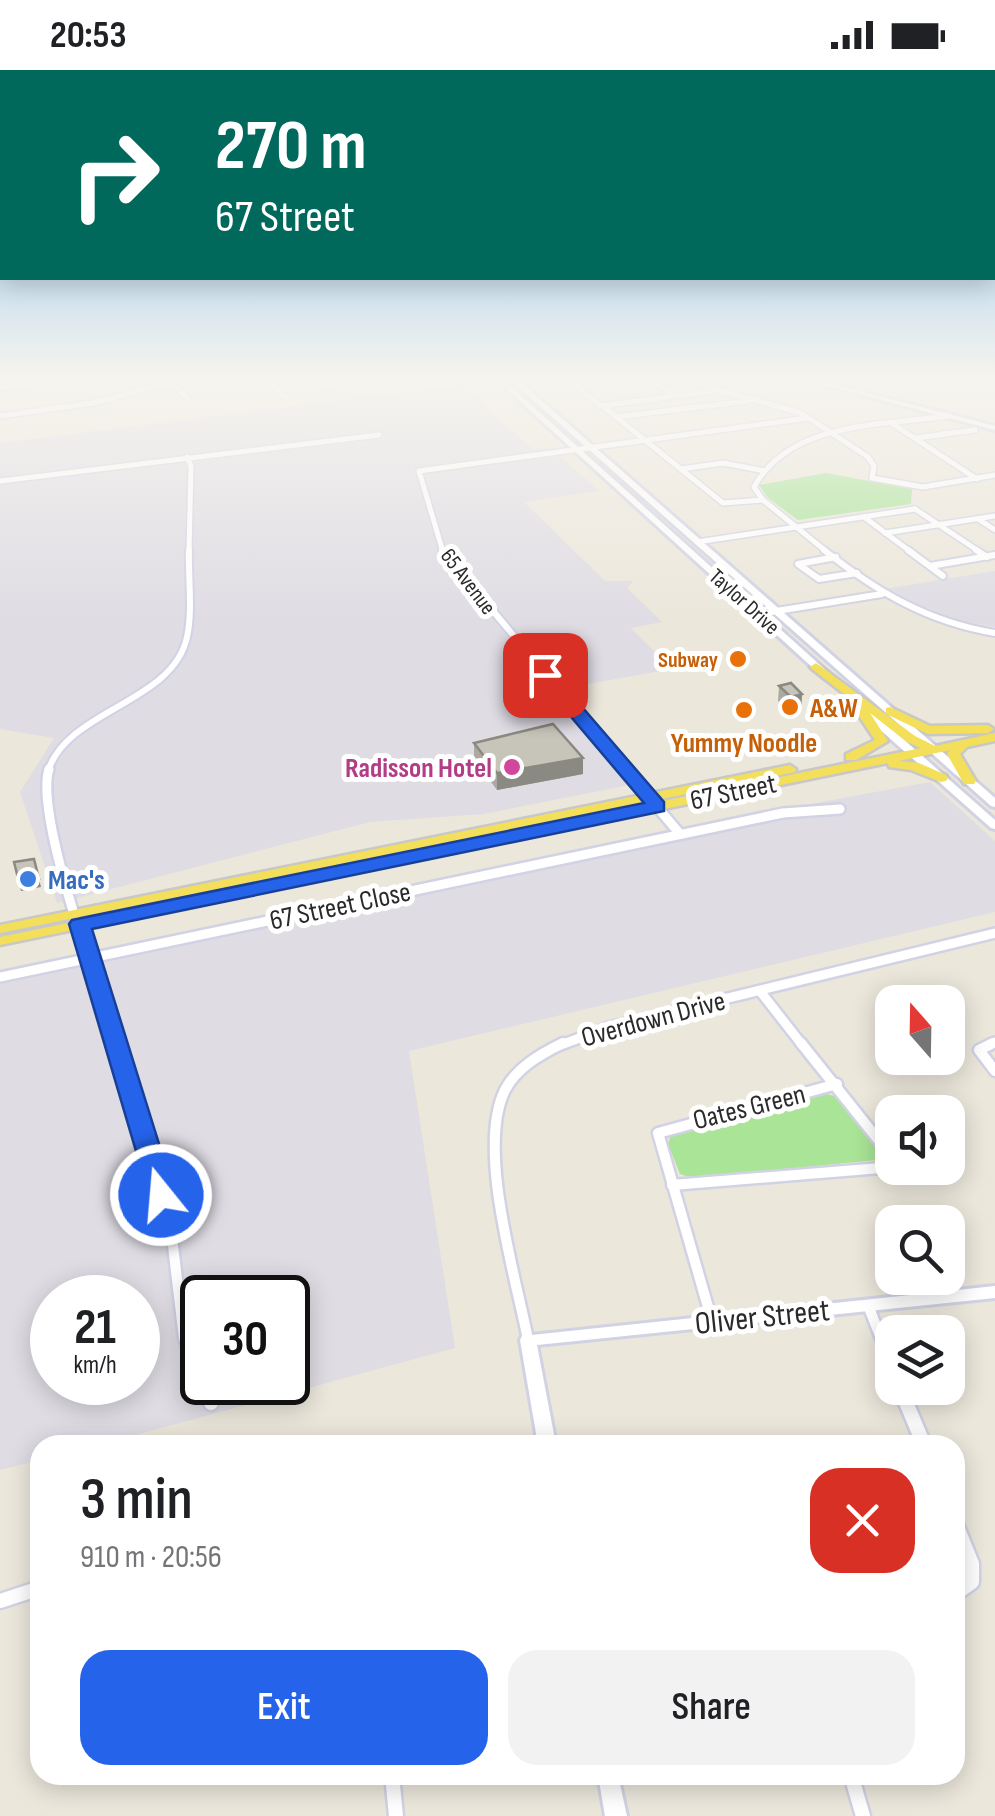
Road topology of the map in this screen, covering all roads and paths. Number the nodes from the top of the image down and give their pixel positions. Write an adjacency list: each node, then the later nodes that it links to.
1 (183, 457): 14 (street)
2 (187, 457): 49 (street)
3 (511, 457): 44 (street, 65 Avenue)
4 (586, 457): 33 (main road, Taylor Drive)
5 (601, 457): 25 (main road, Taylor Drive)
6 (667, 457): 10 (street)
7 (782, 457): 11 (street)
8 (868, 457): 15 (street)
9 (945, 457): 13 (street)
10 (681, 469): 11 (street); 16 (street)
11 (766, 471): 16 (street)
12 (995, 475): 13 (street)
13 (977, 479): 15 (street)
14 (0, 481)
15 (923, 487): 17 (street)
16 (763, 500): 22 (street)
17 (915, 510): 19 (street); 21 (street)
18 (995, 516): 20 (street)
19 (864, 517): 22 (street); 24 (street)
20 (978, 519): 21 (street); 23 (street)
21 (940, 524): 24 (street); 27 (street)
22 (798, 527): 25 (street); 26 (street)
23 (995, 530)
24 (885, 533): 28 (street)
25 (697, 542): 32 (main road, Taylor Drive)
26 (836, 556): 29 (street); 29 (street)
27 (991, 556): 28 (street)
28 (930, 566): 30 (street)
29 (857, 573): 31 (street)
30 (943, 576)
31 (882, 594): 32 (street); 34 (street)
32 (776, 611): 33 (street); 37 (main road, Taylor Drive)
33 (758, 614): 35 (main road, Taylor Drive)
34 (995, 633)
35 (816, 667): 36 (main road, Taylor Drive); 40 (main road)
36 (857, 704): 40 (main road, Taylor Drive); 41 (main road)
37 (890, 711): 38 (main road); 40 (main road, Taylor Drive)
38 (993, 731): 39 (main road, 67 Street); 40 (main road, 67 Street)
39 (962, 744): 40 (main road, 67 Street); 43 (main road)
40 (919, 747): 41 (main road, 67 Street); 42 (main road, Taylor Drive); 43 (main road, Taylor Drive)
41 (846, 763): 42 (main road); 44 (main road, 67 Street)
42 (941, 778): 47 (main road, Taylor Drive)
43 (968, 781): 45 (main road, Taylor Drive)
44 (653, 802): 48 (street); 49 (main road, 67 Street)
45 (995, 804)
46 (840, 808): 48 (street, 67 Street Close)
47 (995, 826)
48 (680, 834): 53 (street, 67 Street Close)
49 (78, 919): 50 (main road, 67 Street); 52 (main road, 67 Street); 53 (street)
50 (0, 930)
51 (995, 933): 55 (street, Overdown Drive)
52 (0, 941)
53 (89, 957): 54 (street, 67 Street Close); 63 (street)
54 (0, 977)
55 (760, 991): 58 (street, Oates Green); 67 (street, Overdown Drive)
56 (995, 1042): 57 (street)
57 (995, 1072)
58 (837, 1084): 59 (street, Oates Green); 61 (street, Oates Green)
59 (875, 1134)
60 (875, 1168): 61 (street, Oates Green)
61 (672, 1185): 65 (street, Oates Green)
62 (995, 1292): 64 (main road, Oliver Street)
63 (180, 1304)
64 (868, 1305): 65 (main road, Oliver Street); 66 (street)
65 (712, 1321): 67 (main road, Oliver Street)
66 (875, 1323)
67 (528, 1340): 69 (main road, Overdown Drive)
68 (907, 1405): 70 (street)
69 (546, 1435)
70 (920, 1435)
71 (965, 1548): 72 (street)
72 (965, 1587)
73 (30, 1591): 74 (street)
74 (0, 1601)
75 (393, 1785): 78 (street)
76 (610, 1785): 79 (main road)
77 (853, 1785): 80 (street)
78 (396, 1816)
79 (616, 1816)
80 (863, 1816)

